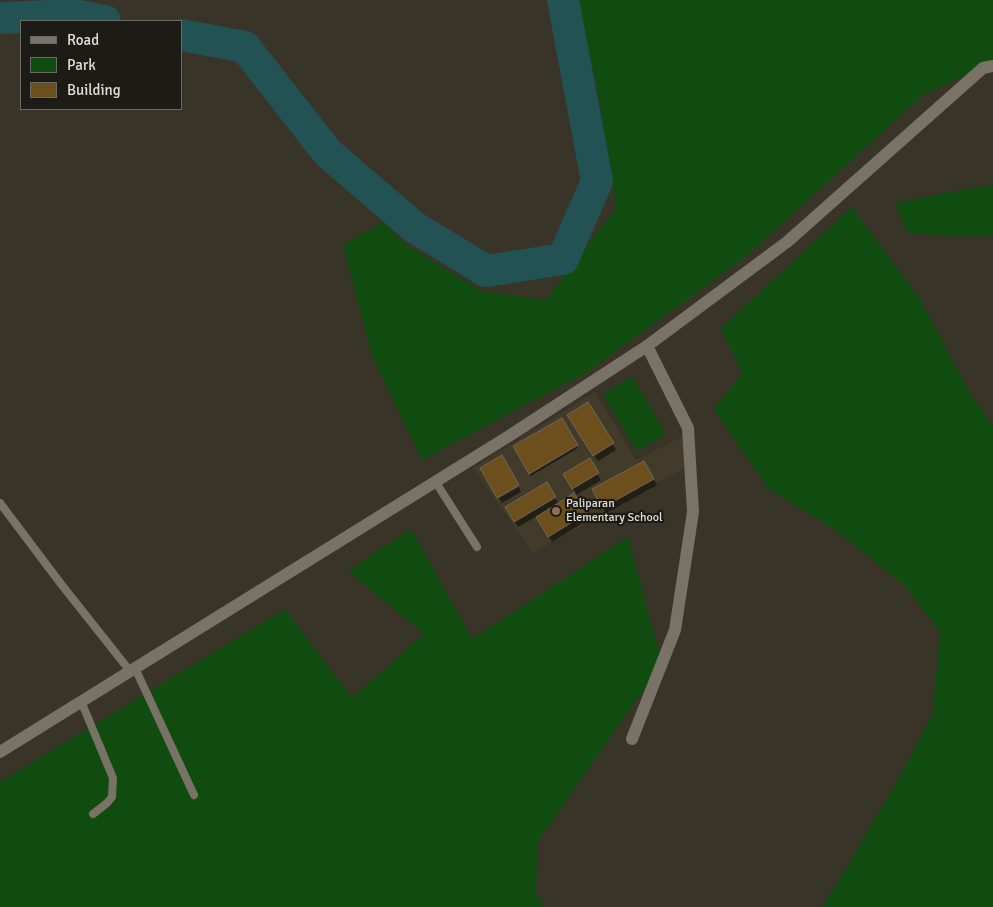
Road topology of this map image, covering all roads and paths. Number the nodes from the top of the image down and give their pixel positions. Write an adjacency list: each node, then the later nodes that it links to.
1 (993, 66): 2 (street)
2 (647, 346): 3 (street); 8 (street)
3 (435, 481): 5 (lane); 6 (street)
4 (0, 503): 6 (lane)
5 (477, 548)
6 (133, 669): 7 (street); 10 (lane)
7 (81, 701): 9 (street); 11 (lane)
8 (632, 739)
9 (0, 752)
10 (194, 795)
11 (93, 814)

